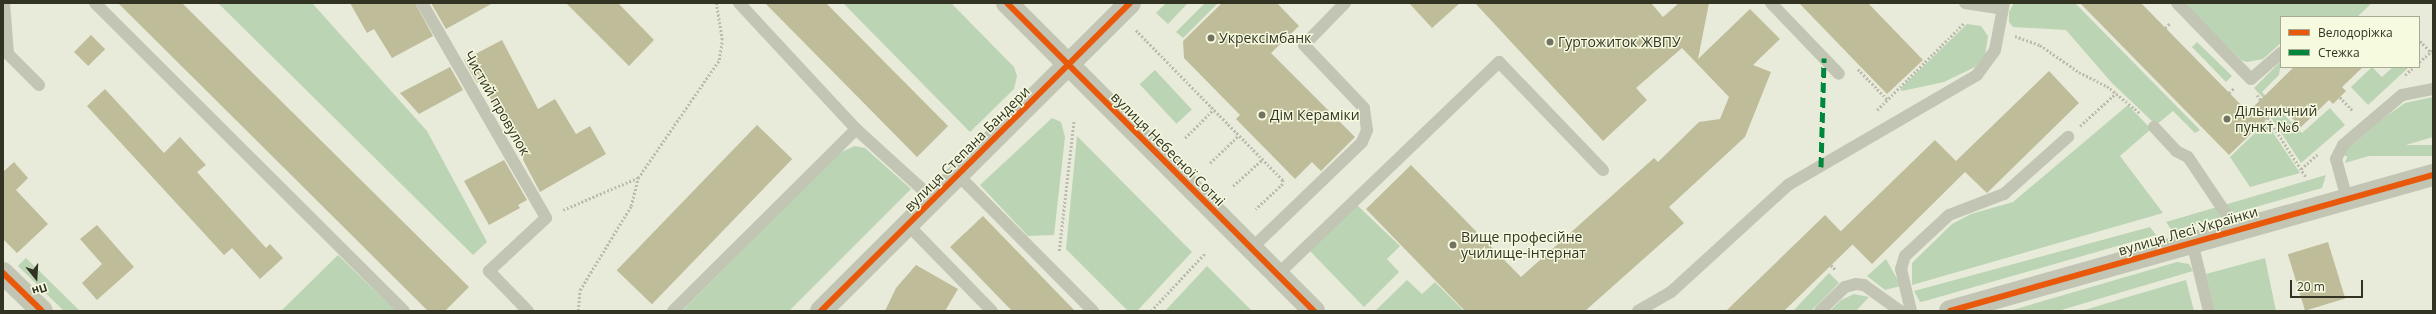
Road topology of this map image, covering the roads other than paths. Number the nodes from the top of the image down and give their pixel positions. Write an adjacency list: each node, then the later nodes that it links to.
1 (4, 3): 15 (lane)
2 (95, 3): 32 (lane)
3 (422, 3): 33 (lane, Чистий провулок)
4 (738, 3): 18 (lane)
5 (1007, 3): 13 (street, вулиця Небесної Сотні)
6 (1130, 3): 13 (street, вулиця Степана Бандери)
7 (1345, 3): 28 (lane)
8 (1771, 3): 14 (lane)
9 (1965, 3): 11 (lane)
10 (2176, 3): 12 (lane)
11 (2003, 6): 39 (lane)
12 (2280, 54)
13 (1067, 64): 21 (street, вулиця Степана Бандери); 28 (street, вулиця Небесної Сотні)
14 (1839, 74)
15 (39, 85)
16 (2433, 90): 24 (lane)
17 (2154, 127): 26 (lane)
18 (856, 129): 23 (lane); 34 (lane)
19 (2068, 137): 42 (lane)
20 (1603, 170): 30 (lane)
21 (958, 175): 23 (street, вулиця Степана Бандери); 37 (lane)
22 (2433, 175): 24 (street, вулиця Лесі Українки)
23 (933, 199): 25 (street, вулиця Степана Бандери)
24 (2346, 199): 26 (street, вулиця Лесі Українки)
25 (908, 225): 35 (street, вулиця Степана Бандери); 36 (lane)
26 (2237, 230): 27 (street, вулиця Лесі Українки)
27 (2192, 242): 43 (street, вулиця Лесі Українки); 44 (lane)
28 (1251, 249): 30 (street, вулиця Небесної Сотні)
29 (3, 273): 31 (street)
30 (1277, 275): 38 (street, вулиця Небесної Сотні)
31 (42, 311)
32 (404, 311)
33 (528, 311)
34 (673, 311)
35 (821, 311)
36 (992, 311)
37 (1093, 311)
38 (1314, 311)
39 (1638, 311)
40 (1820, 311): 41 (lane)
41 (1900, 311)
42 (1912, 311)
43 (1950, 311)
44 (2209, 311)

